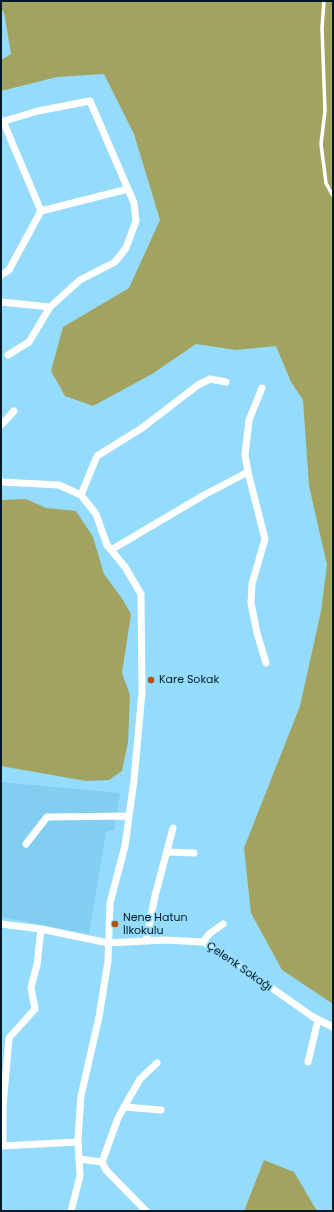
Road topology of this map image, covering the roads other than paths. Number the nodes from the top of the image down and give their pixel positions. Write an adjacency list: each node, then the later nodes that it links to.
1 (324, 1): 4 (lane)
2 (2, 122): 3 (street); 5 (street)
3 (128, 189): 5 (street); 8 (street)
4 (333, 196)
5 (41, 211): 6 (street)
6 (1, 275)
7 (1, 302): 8 (street)
8 (50, 307): 9 (street)
9 (8, 355)
10 (226, 382): 16 (street)
11 (262, 388): 14 (street)
12 (14, 411): 13 (street)
13 (1, 425)
14 (248, 472): 17 (street); 18 (street)
15 (1, 482): 16 (street)
16 (80, 494): 17 (street)
17 (111, 550): 19 (street)
18 (266, 664)
19 (129, 816): 21 (street); 29 (street)
20 (173, 828): 22 (street)
21 (26, 844)
22 (166, 852): 23 (street); 27 (street)
23 (194, 853)
24 (1, 924): 26 (street, Çelenk Sokağı)
25 (224, 924): 28 (street)
26 (41, 929): 29 (street, Çelenk Sokağı); 37 (street)
27 (146, 941): 28 (street, Çelenk Sokağı); 29 (street, Çelenk Sokağı)
28 (203, 942): 30 (street, Çelenk Sokağı)
29 (108, 943): 36 (street)
30 (318, 1020): 31 (street, Çelenk Sokağı); 32 (street)
31 (333, 1027)
32 (308, 1062)
33 (157, 1063): 34 (street)
34 (124, 1107): 35 (street); 39 (street)
35 (161, 1110)
36 (78, 1142): 37 (street); 38 (street)
37 (2, 1146)
38 (79, 1159): 39 (street); 40 (street)
39 (102, 1162): 41 (street)
40 (71, 1211)
41 (146, 1211)

